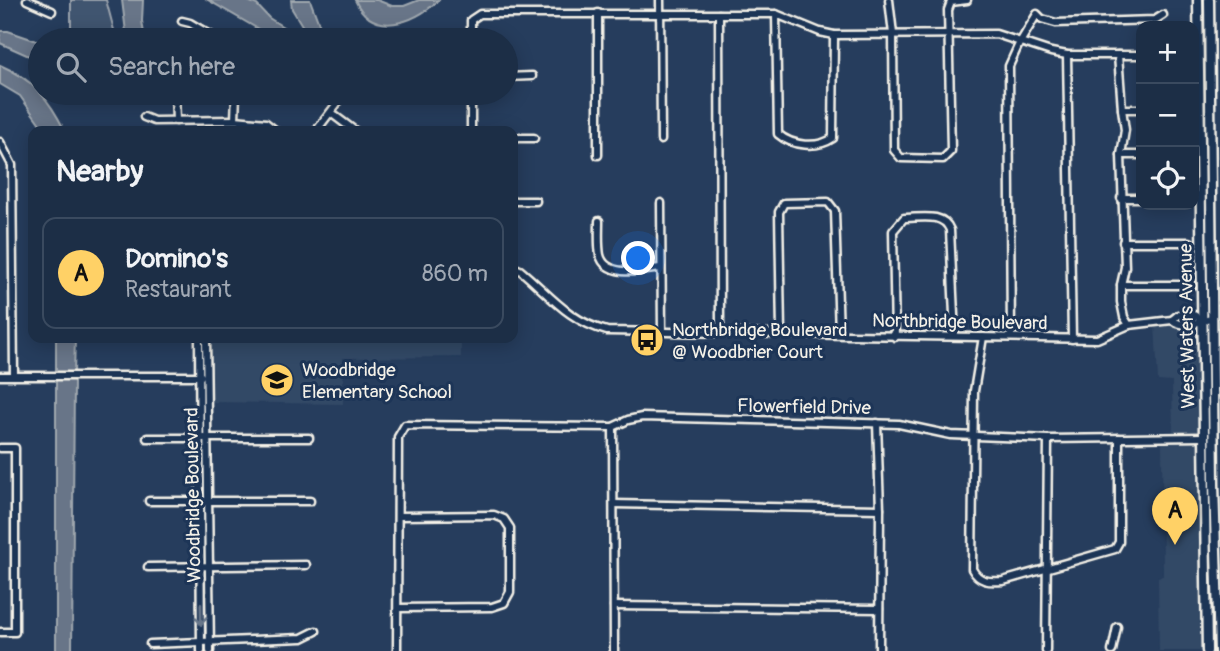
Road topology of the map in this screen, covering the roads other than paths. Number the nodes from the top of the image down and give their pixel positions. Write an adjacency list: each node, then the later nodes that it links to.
1 (27, 0): 7 (street)
2 (660, 0): 9 (street)
3 (889, 0): 19 (street)
4 (967, 0): 20 (street)
5 (1200, 0): 14 (main road, West Waters Avenue); 17 (main road)
6 (1209, 0): 17 (main road, West Waters Avenue)
7 (52, 11)
8 (598, 13): 9 (street); 16 (street); 49 (street)
9 (660, 13): 10 (street); 47 (street)
10 (719, 13): 11 (street); 69 (street)
11 (776, 14): 21 (street); 21 (street)
12 (1163, 15): 22 (street)
13 (182, 21): 15 (street)
14 (1198, 21)
15 (199, 28)
16 (471, 28)
17 (1210, 33): 18 (street); 34 (main road, West Waters Avenue)
18 (1220, 33)
19 (893, 34): 20 (street); 20 (street); 21 (street)
20 (949, 34): 22 (street)
21 (834, 35)
22 (1019, 44): 23 (street); 74 (street)
23 (1067, 55): 24 (street); 77 (street)
24 (1118, 55): 25 (street); 35 (street)
25 (1136, 55)
26 (1199, 57): 34 (main road)
27 (532, 76): 28 (street)
28 (518, 77)
29 (1197, 84): 58 (main road, West Waters Avenue)
30 (175, 105): 40 (street)
31 (236, 105): 39 (street)
32 (337, 105): 37 (street)
33 (471, 105): 44 (street)
34 (1209, 108): 63 (main road, West Waters Avenue)
35 (1122, 109): 36 (street); 50 (street)
36 (1136, 109)
37 (331, 113): 42 (street); 43 (street)
38 (144, 117): 40 (street)
39 (236, 120): 40 (street); 41 (street)
40 (176, 121)
41 (270, 126)
42 (320, 126)
43 (348, 126)
44 (471, 126)
45 (518, 138): 46 (street)
46 (534, 138)
47 (661, 140)
48 (0, 142): 81 (street)
49 (597, 155)
50 (1121, 155): 51 (street); 52 (street)
51 (1136, 155)
52 (1122, 198): 53 (street); 59 (street)
53 (1136, 198)
54 (518, 201): 55 (street)
55 (536, 201)
56 (661, 203): 61 (street)
57 (599, 221): 61 (street)
58 (1201, 225): 63 (main road); 67 (main road, West Waters Avenue)
59 (1123, 242): 60 (street); 64 (street)
60 (1190, 242)
61 (661, 268): 70 (street)
62 (518, 269): 70 (street, Northbridge Boulevard)
63 (1216, 276): 66 (main road, West Waters Avenue)
64 (1121, 285): 65 (street); 68 (street)
65 (1192, 285)
66 (1213, 319): 67 (street, Northbridge Boulevard); 86 (main road, West Waters Avenue)
67 (1202, 320): 68 (street, Northbridge Boulevard); 83 (main road, West Waters Avenue)
68 (1129, 325): 77 (street, Northbridge Boulevard)
69 (720, 331): 70 (street, Northbridge Boulevard); 71 (street, Northbridge Boulevard)
70 (662, 332)
71 (781, 333): 72 (street, Northbridge Boulevard); 72 (street)
72 (839, 334): 75 (street, Northbridge Boulevard)
73 (955, 336): 75 (street, Northbridge Boulevard); 75 (street); 76 (street, Northbridge Boulevard)
74 (1011, 336): 76 (street, Northbridge Boulevard); 77 (street, Northbridge Boulevard)
75 (895, 337)
76 (983, 337): 87 (street)
77 (1072, 339)
78 (200, 343): 82 (street, Woodbridge Boulevard)
79 (206, 343): 82 (street, Woodbridge Boulevard)
80 (0, 376): 81 (street)
81 (14, 376): 82 (street)
82 (203, 376): 90 (street, Woodbridge Boulevard)
83 (1203, 407): 86 (main road); 88 (main road, West Waters Avenue)
84 (877, 423): 85 (street, Flowerfield Drive); 87 (street, Flowerfield Drive); 101 (street)
85 (613, 427): 100 (street); 102 (street, Flowerfield Drive)
86 (1215, 430): 95 (main road, West Waters Avenue)
87 (973, 435): 93 (street, Flowerfield Drive); 109 (street)
88 (1203, 437): 92 (street, Flowerfield Drive); 95 (main road); 104 (main road, West Waters Avenue)
89 (147, 438): 90 (street)
90 (203, 438): 91 (street); 98 (street, Woodbridge Boulevard); 99 (street, Woodbridge Boulevard)
91 (309, 438)
92 (1119, 438): 93 (street, Flowerfield Drive); 109 (street)
93 (1048, 439): 109 (street)
94 (0, 448): 117 (street)
95 (1214, 484): 103 (main road, West Waters Avenue)
96 (149, 501): 98 (street)
97 (310, 501): 99 (street)
98 (200, 503): 99 (street); 108 (street, Woodbridge Boulevard)
99 (208, 503): 106 (street, Woodbridge Boulevard)
100 (614, 504): 101 (street); 110 (street)
101 (880, 509): 112 (street)
102 (399, 516): 111 (street); 111 (street)
103 (1216, 529): 104 (main road); 114 (main road, West Waters Avenue)
104 (1205, 530): 113 (main road, West Waters Avenue)
105 (306, 565): 106 (street)
106 (209, 566): 108 (street); 119 (street, Woodbridge Boulevard)
107 (148, 567): 108 (street)
108 (200, 567): 118 (street, Woodbridge Boulevard, one-way to 118)
109 (1046, 569): 126 (street)
110 (614, 606): 112 (street); 124 (street)
111 (398, 608): 123 (street)
112 (879, 608): 125 (street)
113 (1206, 622): 114 (street); 128 (main road, West Waters Avenue)
114 (1219, 622): 129 (main road, West Waters Avenue)
115 (1117, 627): 127 (street)
116 (316, 631): 119 (street)
117 (0, 632)
118 (201, 642): 119 (street); 120 (street); 121 (street, Woodbridge Boulevard)
119 (210, 642): 122 (street, Woodbridge Boulevard)
120 (150, 644)
121 (201, 651)
122 (210, 651)
123 (397, 651)
124 (614, 651)
125 (879, 651)
126 (1046, 651)
127 (1112, 651)
128 (1207, 651)
129 (1219, 651)

